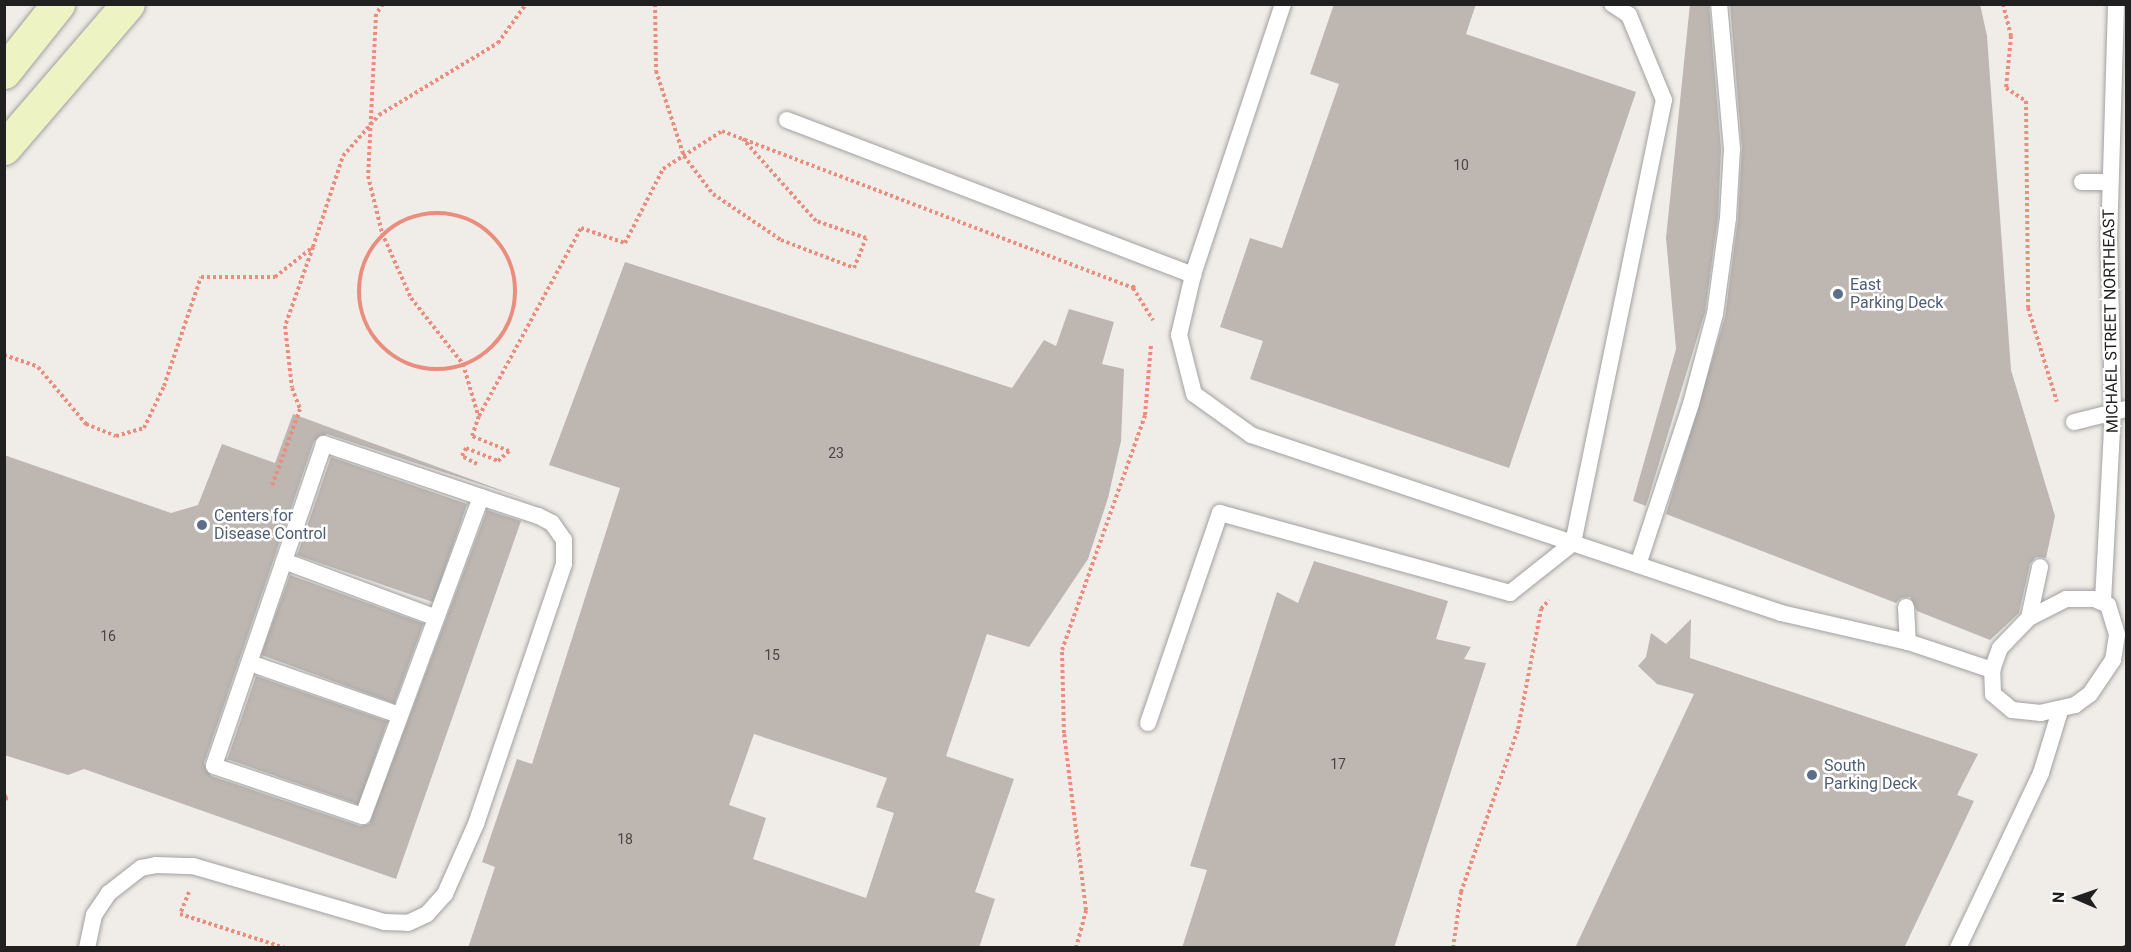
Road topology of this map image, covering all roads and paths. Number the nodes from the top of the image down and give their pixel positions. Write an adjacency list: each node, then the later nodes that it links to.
1 (58, 4): 11 (main road)
2 (128, 4): 15 (main road)
3 (382, 4): 13 (path)
4 (526, 4): 13 (path)
5 (655, 4): 16 (path)
6 (1283, 4): 22 (lane)
7 (1612, 4): 33 (lane)
8 (1719, 4): 35 (lane)
9 (2003, 4): 26 (path)
10 (2116, 4): 18 (lane, MICHAEL STREET NORTHEAST)
11 (4, 72)
12 (787, 120): 21 (lane)
13 (368, 128): 19 (path); 20 (path)
14 (742, 138): 16 (path); 16 (path); 23 (path)
15 (4, 148)
16 (684, 156): 28 (path)
17 (2082, 182): 18 (lane)
18 (2110, 182): 27 (lane, MICHAEL STREET NORTHEAST)
19 (382, 233): 25 (path); 25 (path); 25 (path)
20 (313, 247): 24 (path); 30 (path)
21 (1145, 257): 22 (lane); 23 (path)
22 (1193, 275): 33 (lane)
23 (1133, 288): 54 (path)
24 (4, 355)
25 (463, 364): 28 (path)
26 (2059, 406)
27 (2120, 410): 29 (lane); 40 (lane, MICHAEL STREET NORTHEAST)
28 (478, 416): 32 (path)
29 (2074, 422)
30 (272, 486)
31 (481, 496): 32 (lane); 34 (lane); 41 (lane)
32 (498, 502): 51 (lane)
33 (1573, 543): 35 (lane); 48 (lane)
34 (285, 561): 41 (lane); 44 (lane)
35 (1638, 565): 43 (lane)
36 (2040, 567): 42 (lane)
37 (1556, 592): 55 (path)
38 (2127, 603): 40 (lane)
39 (1906, 607): 43 (lane)
40 (2109, 608): 42 (lane); 46 (lane)
41 (434, 617): 47 (lane)
42 (2029, 618): 45 (lane)
43 (1908, 642): 45 (lane)
44 (250, 663): 47 (lane); 47 (lane)
45 (1992, 670): 46 (lane)
46 (2060, 711): 56 (lane)
47 (399, 715)
48 (1148, 723)
49 (4, 795): 50 (path)
50 (4, 799)
51 (200, 868): 52 (lane); 53 (path)
52 (87, 948)
53 (285, 948)
54 (1076, 948)
55 (1453, 948)
56 (1958, 948)

